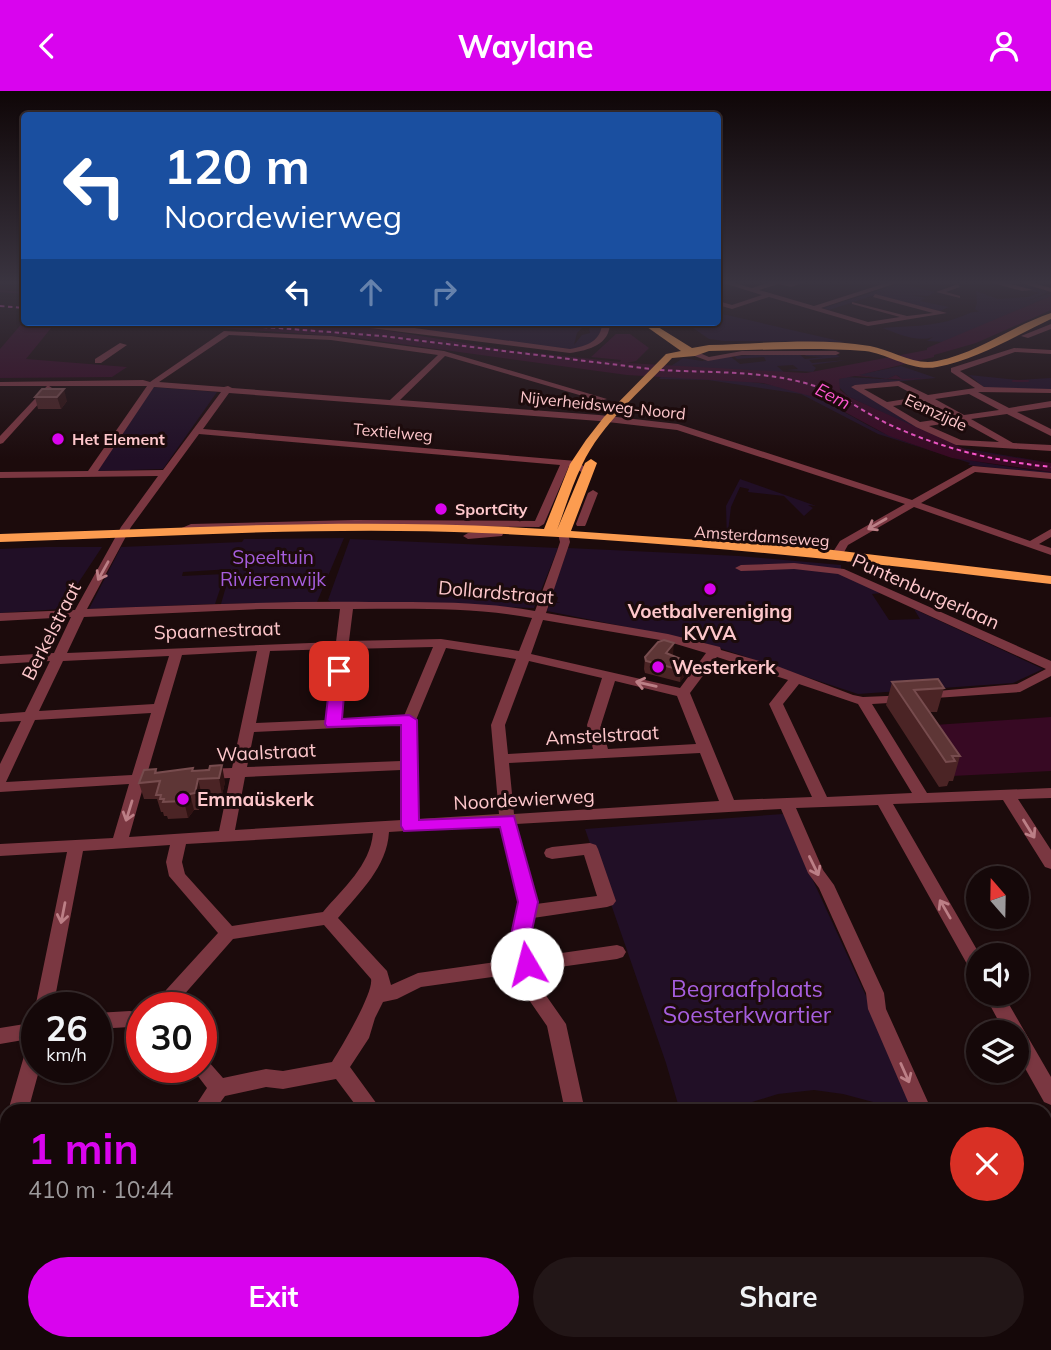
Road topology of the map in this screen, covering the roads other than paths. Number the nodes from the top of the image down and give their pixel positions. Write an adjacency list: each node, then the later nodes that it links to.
1 (213, 341): 14 (street)
2 (352, 341): 11 (street)
3 (493, 341): 4 (street)
4 (598, 341)
5 (675, 341): 9 (main road)
6 (677, 341): 9 (main road)
7 (1010, 341): 9 (main road)
8 (123, 345): 13 (street)
9 (692, 351): 12 (street); 27 (main road)
10 (1051, 352): 18 (street)
11 (444, 353): 20 (street); 22 (street)
12 (836, 353)
13 (98, 361)
14 (154, 383): 16 (street, Nijverheidsweg-Noord); 17 (street, Nijverheidsweg-Noord); 36 (street)
15 (0, 384): 16 (street, Nijverheidsweg-Noord)
16 (51, 384): 31 (street)
17 (228, 388): 22 (street, Nijverheidsweg-Noord); 29 (street, Berkelstraat)
18 (977, 391): 19 (street); 21 (street); 25 (street)
19 (1051, 391)
20 (603, 399)
21 (928, 399): 24 (street); 24 (street, Eemzijde); 26 (street)
22 (393, 402): 27 (street, Nijverheidsweg-Noord)
23 (1051, 404): 25 (street)
24 (886, 405): 28 (street, Eemzijde)
25 (1007, 411): 26 (street); 30 (street)
26 (963, 418): 28 (street); 32 (street)
27 (614, 420): 34 (main road); 40 (street, Nijverheidsweg-Noord)
28 (919, 425): 32 (street, Eemzijde)
29 (195, 431): 34 (street, Textielweg); 35 (street, Berkelstraat)
30 (1049, 431)
31 (0, 442)
32 (1013, 446): 33 (street, Eemzijde)
33 (1051, 448)
34 (576, 466): 39 (main road); 45 (main road)
35 (165, 473): 36 (street); 44 (street, Berkelstraat)
36 (91, 474): 37 (street)
37 (0, 475)
38 (1051, 475): 40 (street)
39 (578, 494): 41 (street); 45 (main road)
40 (911, 504): 48 (street, Nijverheidsweg-Noord); 50 (street, one-way to 50)
41 (581, 524)
42 (511, 527): 44 (main road, Amsterdamseweg); 45 (main road, Amsterdamseweg); 46 (street, Amsterdamseweg)
43 (1051, 532): 48 (street)
44 (123, 533): 46 (main road, Amsterdamseweg); 47 (main road, Amsterdamseweg); 47 (main road, Amsterdamseweg); 55 (street, Berkelstraat, one-way to 55)
45 (554, 535): 46 (main road, Amsterdamseweg); 50 (main road, Amsterdamseweg); 51 (main road, Amsterdamseweg); 56 (street)
46 (468, 536)
47 (0, 539)
48 (1032, 544): 49 (street, Nijverheidsweg-Noord)
49 (1051, 552)
50 (837, 555): 51 (street); 53 (main road, Amsterdamseweg)
51 (852, 561): 53 (main road, Amsterdamseweg)
52 (741, 568): 66 (street, Puntenburgerlaan)
53 (1051, 582)
54 (347, 605): 55 (street, Dollardstraat); 56 (street, Dollardstraat); 59 (street)
55 (83, 608): 57 (street, Dollardstraat); 63 (street, Berkelstraat)
56 (539, 613): 61 (street, Dollardstraat); 64 (street)
57 (0, 617)
58 (442, 643): 59 (street, Spaarnestraat); 64 (street, Spaarnestraat); 74 (street)
59 (342, 645): 60 (street, Spaarnestraat); 75 (street)
60 (264, 647): 62 (street, Spaarnestraat); 76 (street)
61 (715, 650): 68 (street, Dollardstraat); 69 (street)
62 (177, 651): 63 (street, Spaarnestraat); 71 (street)
63 (61, 656): 65 (street, Spaarnestraat); 72 (street, Berkelstraat)
64 (525, 656): 67 (street, Spaarnestraat); 79 (street)
65 (0, 660)
66 (1051, 668): 70 (street)
67 (610, 675): 69 (street, Spaarnestraat, one-way to 67); 78 (street)
68 (796, 678): 70 (street, Dollardstraat); 89 (street)
69 (683, 693): 77 (street)
70 (863, 701): 87 (street)
71 (159, 709): 72 (street); 83 (street)
72 (30, 716): 73 (street); 82 (street, Berkelstraat)
73 (0, 718)
74 (409, 720): 75 (street); 80 (street)
75 (333, 724): 76 (street)
76 (248, 728): 81 (street)
77 (705, 748): 78 (street, Amstelstraat); 91 (street)
78 (602, 754): 79 (street, Amstelstraat)
79 (501, 759): 92 (street)
80 (408, 765): 81 (street, Waalstraat); 93 (street)
81 (239, 772): 83 (street, Waalstraat); 95 (street)
82 (0, 779)
83 (138, 779): 84 (street, Waalstraat); 97 (street, one-way to 97)
84 (0, 787)
85 (1051, 793): 86 (street, Noordewierweg)
86 (1008, 795): 87 (street, Noordewierweg); 101 (street, one-way to 101)
87 (923, 798): 88 (street, Noordewierweg)
88 (882, 799): 89 (street, Noordewierweg); 105 (street, one-way to 88)
89 (821, 801): 90 (street, Noordewierweg)
90 (786, 803): 91 (street, Noordewierweg); 123 (street, one-way to 123)
91 (729, 807): 92 (street, Noordewierweg)
92 (507, 821): 93 (street, Noordewierweg); 102 (street)
93 (410, 826): 94 (street, Noordewierweg)
94 (381, 828): 95 (street, Noordewierweg); 103 (street)
95 (226, 837): 96 (street, Noordewierweg)
96 (179, 840): 97 (street, Noordewierweg); 104 (street)
97 (119, 843): 98 (street, Noordewierweg)
98 (76, 846): 99 (street, Noordewierweg); 108 (street, one-way to 108)
99 (0, 851)
100 (552, 853): 102 (street)
101 (1051, 863)
102 (528, 912): 107 (street)
103 (328, 918): 104 (street); 110 (street)
104 (228, 933): 109 (street)
105 (966, 947)
106 (617, 952): 107 (street)
107 (527, 964): 110 (street); 122 (street)
108 (47, 992)
109 (176, 992)
110 (379, 995): 114 (street)
111 (21, 1033): 112 (street)
112 (0, 1036)
113 (1029, 1057): 118 (street)
114 (339, 1068): 117 (street); 121 (street)
115 (26, 1083): 119 (street)
116 (215, 1083): 117 (street)
117 (219, 1087): 120 (street)
118 (1051, 1096)
119 (20, 1104)
120 (207, 1104)
121 (367, 1104)
122 (573, 1104)
123 (919, 1104)

